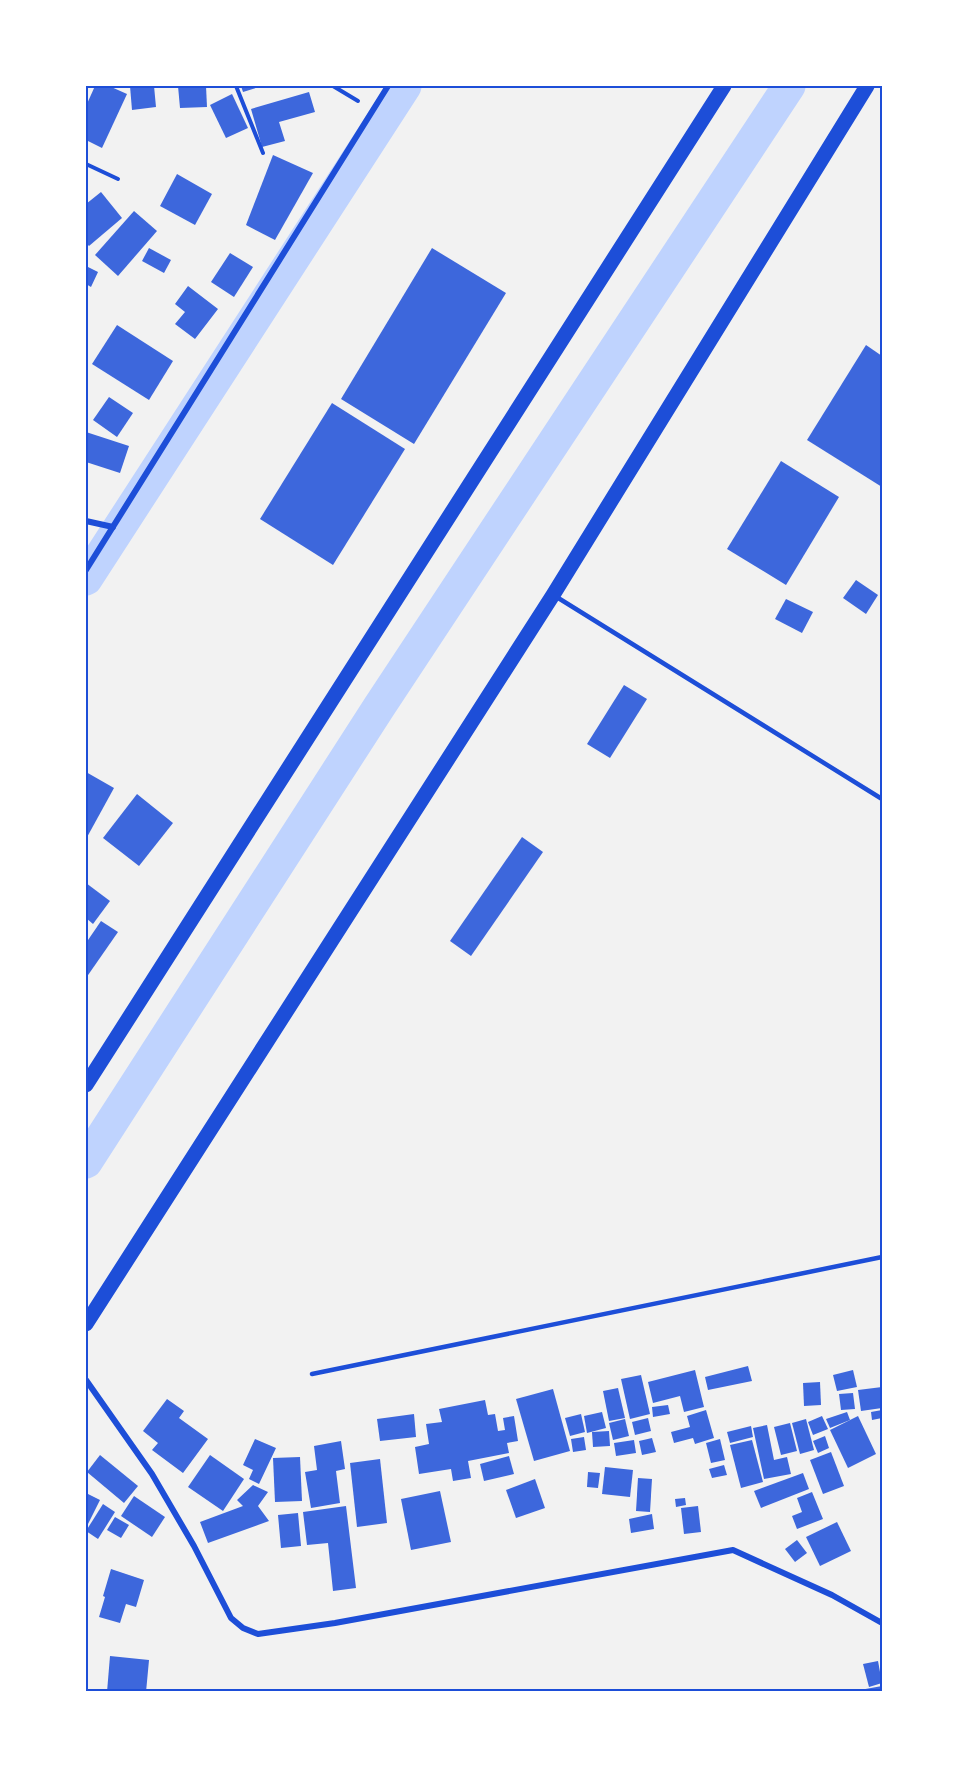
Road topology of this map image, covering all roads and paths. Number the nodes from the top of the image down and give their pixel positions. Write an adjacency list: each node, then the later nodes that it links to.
1 (236, 86): 7 (path)
2 (333, 86): 6 (path)
3 (388, 86): 6 (street)
4 (724, 86): 15 (main road)
5 (867, 86): 13 (main road)
6 (372, 110): 11 (street)
7 (263, 153)
8 (86, 164): 9 (path)
9 (118, 179)
10 (86, 521): 11 (street)
11 (113, 527): 12 (street)
12 (86, 570)
13 (553, 595): 14 (lane); 17 (main road)
14 (882, 799)
15 (86, 1085)
16 (882, 1257): 18 (lane)
17 (86, 1324)
18 (312, 1374)
19 (86, 1380): 20 (street)
20 (882, 1623)

